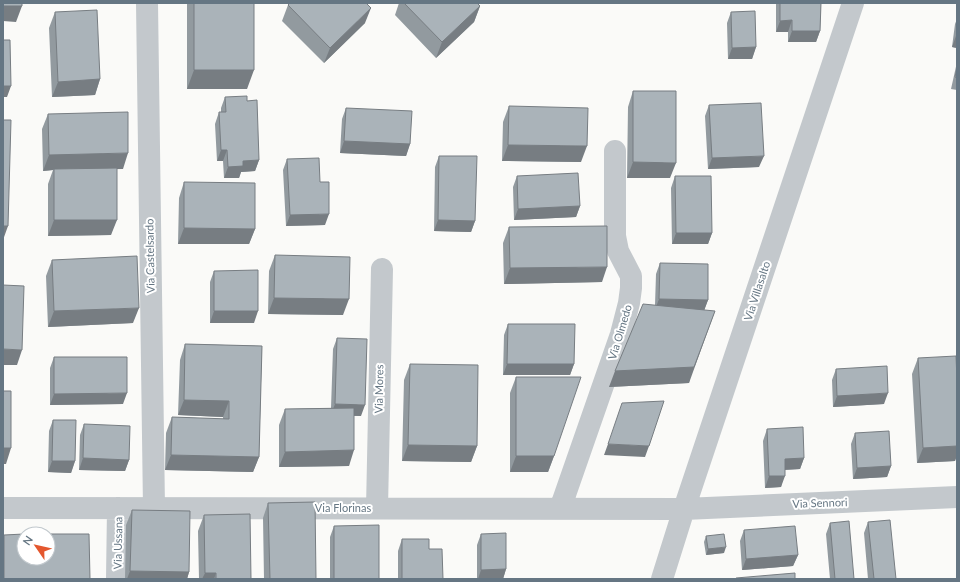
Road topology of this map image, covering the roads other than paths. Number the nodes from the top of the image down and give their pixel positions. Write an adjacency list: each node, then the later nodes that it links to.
1 (147, 3): 8 (street, Via Castelsardo)
2 (853, 3): 11 (street, Via Villasalto)
3 (615, 151): 10 (street, Via Olmedo)
4 (382, 269): 9 (street, Via Mores)
5 (957, 497): 11 (street, Via Sennori)
6 (3, 508): 7 (street, Via Florinas)
7 (118, 508): 8 (street, Via Florinas); 12 (street, Via Ussana)
8 (154, 508): 9 (street, Via Florinas)
9 (377, 508): 10 (street, Via Florinas)
10 (560, 509): 11 (street, Via Florinas)
11 (684, 509): 13 (street, Via Villasalto)
12 (117, 579)
13 (662, 579)

